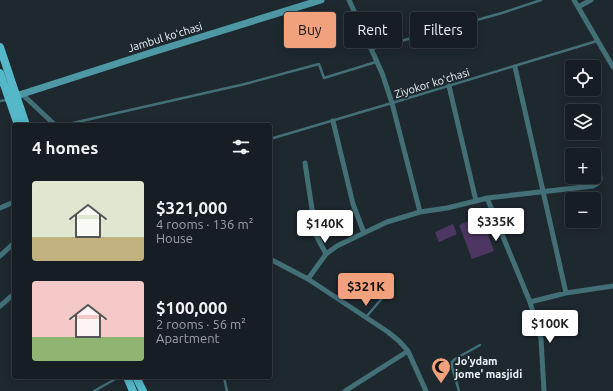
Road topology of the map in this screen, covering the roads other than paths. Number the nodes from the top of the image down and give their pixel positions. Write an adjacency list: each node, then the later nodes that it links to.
1 (321, 0): 15 (street, Jambul koʻchasi)
2 (349, 0): 9 (street)
3 (541, 0): 9 (lane)
4 (574, 0): 6 (street)
5 (591, 0): 6 (street)
6 (578, 7): 7 (street)
7 (597, 41): 11 (lane, Ziyokor koʻchasi); 12 (street)
8 (0, 47): 15 (main road)
9 (371, 50): 10 (street)
10 (377, 62): 17 (street); 22 (lane)
11 (515, 67): 14 (lane, Ziyokor koʻchasi); 26 (street)
12 (613, 67)
13 (0, 73): 15 (main road)
14 (449, 86): 17 (lane, Ziyokor koʻchasi); 28 (street)
15 (16, 96): 16 (lane); 19 (main road); 20 (main road); 21 (street)
16 (0, 101)
17 (392, 103): 18 (lane, Ziyokor koʻchasi); 31 (street)
18 (333, 121): 23 (lane, Ziyokor koʻchasi); 32 (street)
19 (18, 123)
20 (25, 123)
21 (52, 123)
22 (73, 123)
23 (272, 138)
24 (305, 163): 34 (street)
25 (598, 184): 26 (street)
26 (543, 192): 27 (street); 40 (street)
27 (487, 198): 28 (street); 42 (street)
28 (476, 201): 31 (street)
29 (12, 203): 30 (street)
30 (0, 208)
31 (420, 212): 32 (street)
32 (364, 232): 34 (street)
33 (12, 245): 35 (street)
34 (326, 254): 37 (street)
35 (0, 256)
36 (272, 260): 37 (street)
37 (308, 279): 44 (street)
38 (613, 286): 40 (street)
39 (391, 288): 44 (lane)
40 (566, 293): 42 (street)
41 (12, 296): 43 (street)
42 (530, 302): 58 (street)
43 (0, 306)
44 (365, 317): 46 (street)
45 (480, 345): 57 (lane)
46 (408, 351): 55 (street); 56 (street)
47 (116, 379): 51 (lane)
48 (127, 379): 52 (main road)
49 (137, 379): 53 (main road)
50 (224, 379): 54 (lane)
51 (94, 391)
52 (134, 391)
53 (143, 391)
54 (227, 391)
55 (345, 391)
56 (426, 391)
57 (459, 391)
58 (544, 391)

